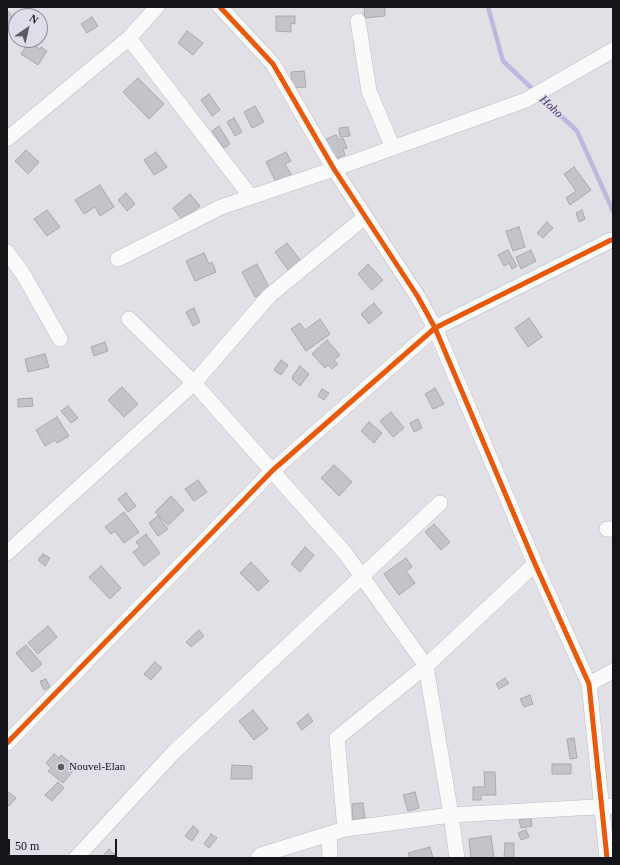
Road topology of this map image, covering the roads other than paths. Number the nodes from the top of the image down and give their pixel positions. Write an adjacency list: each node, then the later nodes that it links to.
1 (157, 7): 4 (street)
2 (220, 7): 8 (street)
3 (358, 21): 7 (street)
4 (128, 38): 6 (street); 9 (street)
5 (613, 50): 7 (street)
6 (7, 139)
7 (393, 148): 8 (street)
8 (334, 169): 9 (street); 10 (street)
9 (251, 197): 13 (street)
10 (365, 217): 15 (street); 17 (street)
11 (611, 240): 15 (street)
12 (7, 252): 16 (street)
13 (118, 259)
14 (129, 319): 17 (street)
15 (435, 328): 18 (street); 21 (street)
16 (60, 338)
17 (194, 383): 18 (street); 20 (street)
18 (273, 470): 22 (street); 26 (street)
19 (440, 503): 22 (street)
20 (7, 553)
21 (535, 564): 23 (street); 25 (street)
22 (362, 576): 23 (street); 31 (street)
23 (426, 666): 28 (street); 29 (street)
24 (613, 671): 25 (street)
25 (589, 684): 27 (street)
26 (7, 742)
27 (608, 806): 28 (street); 35 (street)
28 (451, 815): 29 (street); 34 (street)
29 (345, 829): 30 (street)
30 (329, 834): 32 (street); 33 (street)
31 (76, 858)
32 (258, 858)
33 (330, 858)
34 (457, 858)
35 (607, 858)

